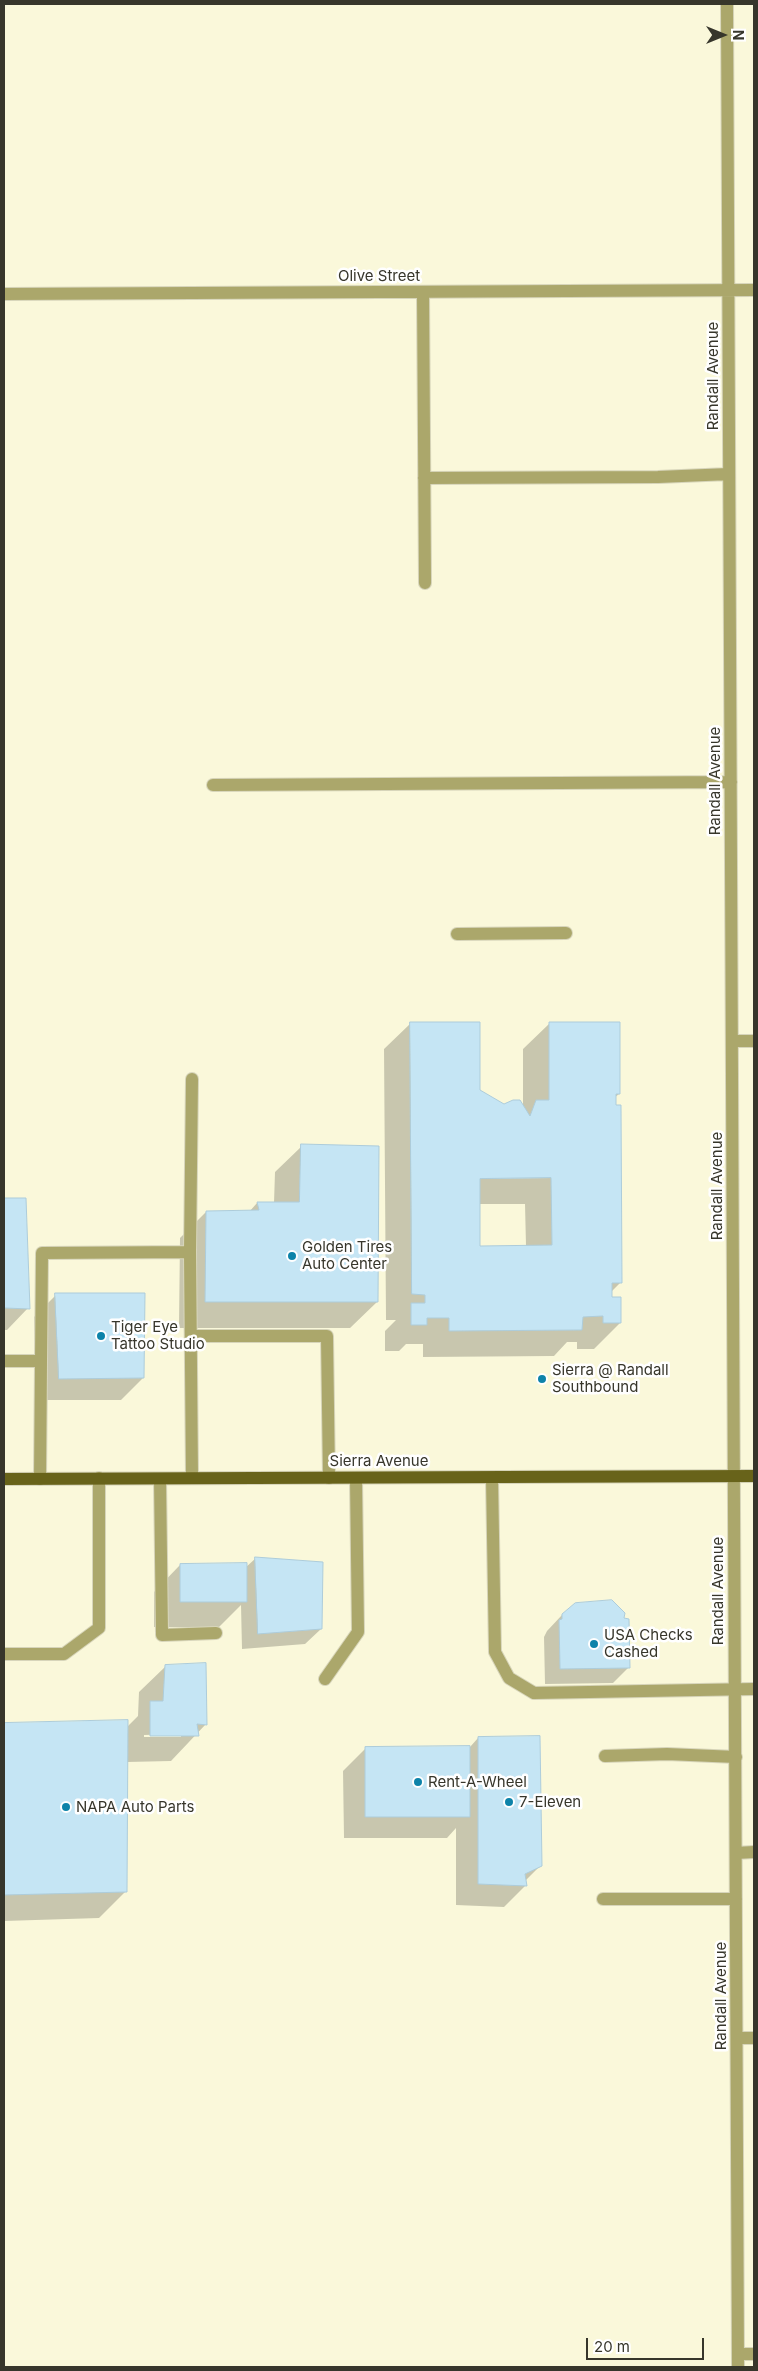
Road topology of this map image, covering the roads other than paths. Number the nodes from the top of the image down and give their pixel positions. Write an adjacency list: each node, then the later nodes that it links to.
1 (727, 4): 2 (street, Randall Avenue)
2 (729, 290): 3 (street, Olive Street); 4 (street, Olive Street); 6 (street, Randall Avenue)
3 (754, 290)
4 (423, 292): 5 (street, Olive Street); 7 (street)
5 (4, 294)
6 (729, 474): 7 (street); 9 (street, Randall Avenue)
7 (424, 478): 8 (street)
8 (425, 583)
9 (731, 782): 10 (street); 13 (street, Randall Avenue)
10 (213, 785)
11 (457, 934): 12 (street)
12 (566, 934)
13 (732, 1041): 14 (street); 20 (street, Randall Avenue)
14 (754, 1041)
15 (192, 1079): 16 (street)
16 (190, 1252): 17 (street); 19 (street)
17 (191, 1336): 23 (street); 24 (street)
18 (4, 1361): 19 (street)
19 (41, 1361): 28 (street)
20 (734, 1476): 21 (main road, Sierra Avenue); 26 (main road, Sierra Avenue); 33 (street, Randall Avenue)
21 (754, 1476)
22 (99, 1478): 28 (main road, Sierra Avenue); 29 (main road, Sierra Avenue); 31 (street)
23 (192, 1478): 24 (main road, Sierra Avenue); 29 (main road, Sierra Avenue)
24 (329, 1478): 25 (main road, Sierra Avenue)
25 (356, 1478): 26 (main road, Sierra Avenue); 32 (street)
26 (492, 1478): 33 (street)
27 (4, 1479): 28 (main road, Sierra Avenue)
28 (40, 1479)
29 (160, 1479): 30 (street)
30 (216, 1633)
31 (4, 1654)
32 (324, 1679)
33 (735, 1688): 34 (street); 36 (street, Randall Avenue)
34 (754, 1689)
35 (604, 1756): 36 (street)
36 (736, 1757): 38 (street, Randall Avenue)
37 (754, 1852): 38 (street)
38 (736, 1853): 40 (street, Randall Avenue)
39 (603, 1899): 40 (street)
40 (736, 1899): 41 (street, Randall Avenue)
41 (737, 2038): 42 (street); 44 (street, Randall Avenue)
42 (754, 2038)
43 (754, 2354): 44 (street)
44 (738, 2361)

